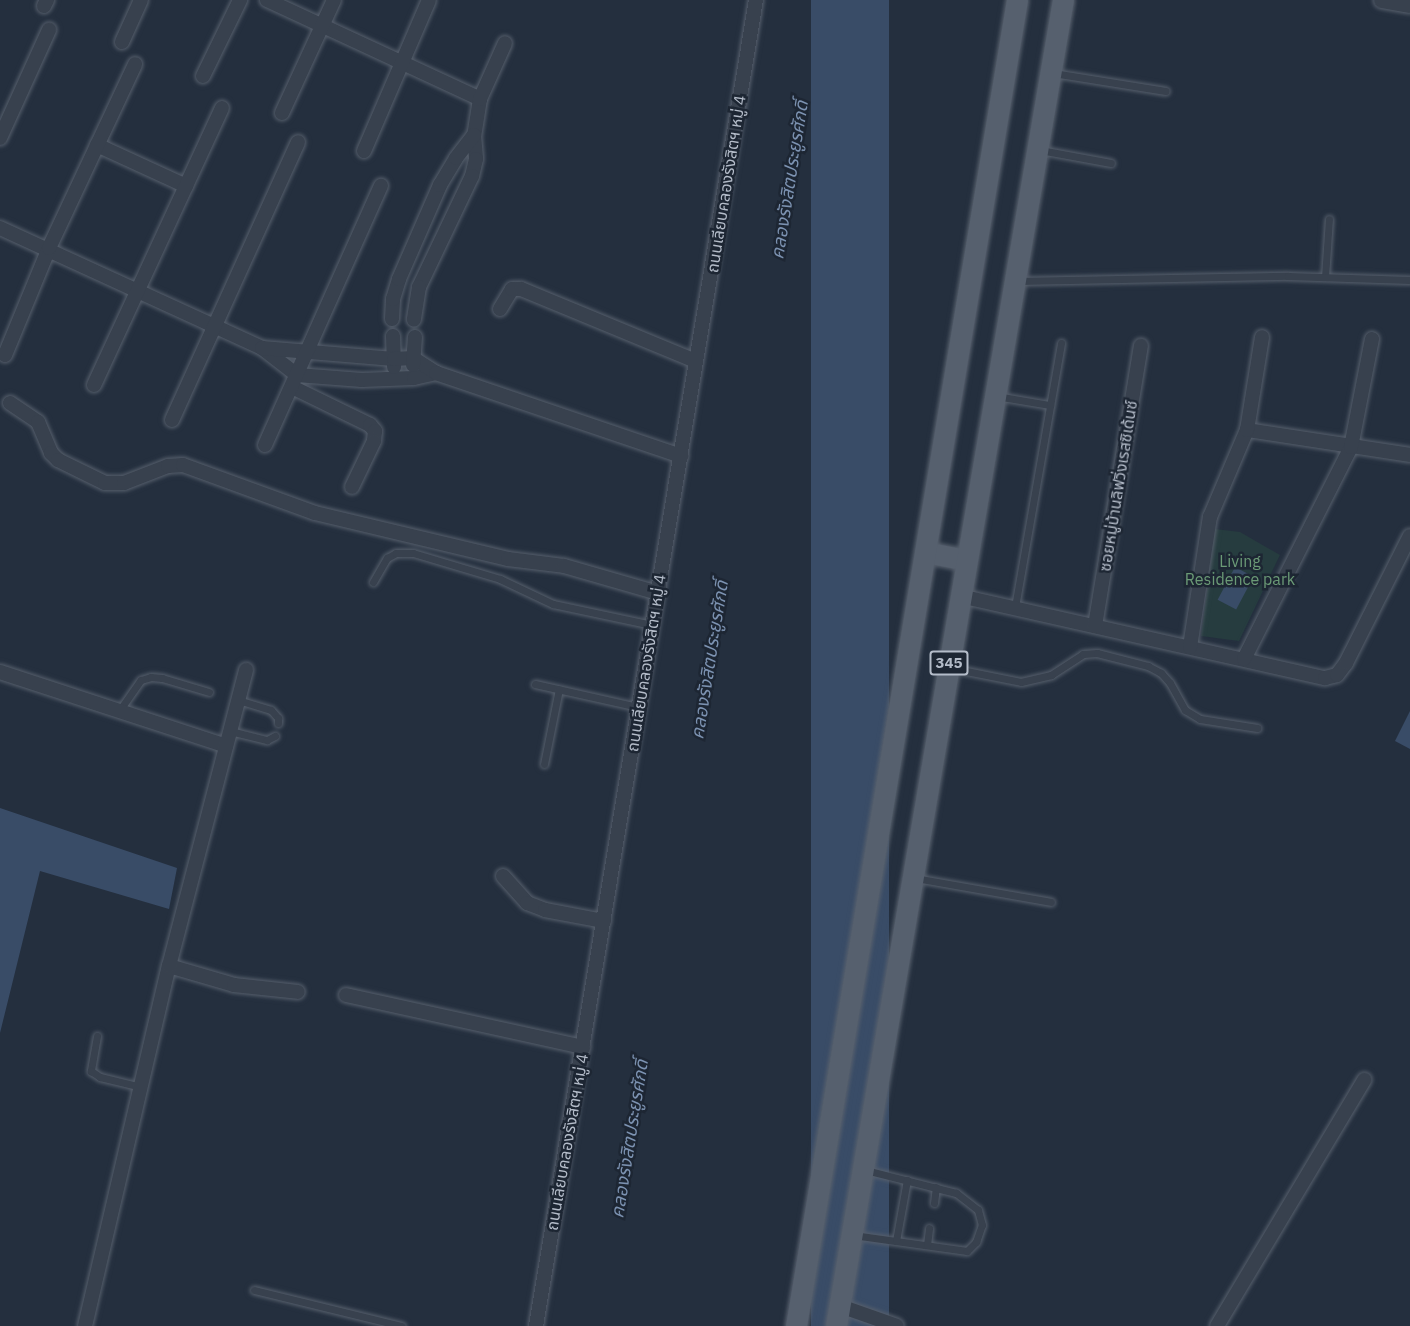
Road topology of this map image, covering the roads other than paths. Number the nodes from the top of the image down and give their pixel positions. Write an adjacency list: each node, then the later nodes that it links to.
1 (141, 0): 13 (street)
2 (240, 0): 18 (street)
3 (267, 0): 11 (street)
4 (334, 0): 11 (street)
5 (429, 0): 15 (street)
6 (756, 0): 54 (street, ถนนเลียบคลองรังสิตฯ หมู่ 4)
7 (1017, 0): 71 (main road, 345)
8 (1063, 0): 17 (main road, 345)
9 (1382, 0): 10 (street)
10 (1410, 5)
11 (323, 26): 15 (street); 22 (street)
12 (49, 30): 24 (street)
13 (122, 42)
14 (505, 43): 20 (street)
15 (402, 62): 20 (street); 28 (street)
16 (135, 64): 26 (street)
17 (1050, 72): 19 (lane); 27 (main road, 345)
18 (203, 76)
19 (1166, 91)
20 (480, 99): 23 (street)
21 (222, 108): 30 (street)
22 (282, 113)
23 (474, 135): 40 (street); 41 (street)
24 (0, 138)
25 (298, 141): 42 (street)
26 (98, 145): 30 (street); 34 (street)
27 (1037, 150): 29 (lane); 37 (main road, 345)
28 (364, 151)
29 (1111, 164)
30 (186, 186): 38 (street)
31 (381, 186): 50 (street)
32 (1329, 219): 35 (lane)
33 (0, 228): 34 (street)
34 (49, 248): 38 (street); 51 (street)
35 (1325, 276): 36 (lane); 37 (lane)
36 (1410, 280)
37 (1014, 281): 60 (main road, 345)
38 (138, 290): 42 (street); 59 (street)
39 (500, 309): 54 (street)
40 (392, 320)
41 (414, 320)
42 (216, 326): 49 (street); 63 (street)
43 (393, 336): 53 (street)
44 (415, 337): 52 (street)
45 (1262, 337): 64 (street)
46 (1372, 339): 66 (street)
47 (1060, 343): 62 (lane)
48 (1141, 346): 78 (street, ซอยหมู่บ้านลิฟวิ่งเรสซิเด้นซ์)
49 (262, 348): 50 (street); 58 (street)
50 (308, 353): 53 (street); 58 (street)
51 (5, 355)
52 (413, 358): 53 (street); 55 (street); 57 (street)
53 (394, 359): 56 (street)
54 (696, 361): 68 (street, ถนนเลียบคลองรังสิตฯ หมู่ 4)
55 (436, 373): 57 (street); 68 (street)
56 (395, 378): 57 (street); 58 (street)
57 (414, 378)
58 (294, 381): 65 (street); 69 (street)
59 (93, 385)
60 (994, 396): 62 (lane); 72 (main road, 345)
61 (10, 403): 74 (street)
62 (1050, 405): 76 (lane)
63 (172, 420)
64 (1247, 430): 66 (street); 79 (street)
65 (265, 445)
66 (1351, 447): 67 (street); 80 (street)
67 (1410, 455)
68 (681, 456): 74 (street, ถนนเลียบคลองรังสิตฯ หมู่ 4)
69 (352, 487)
70 (1410, 536): 80 (street)
71 (925, 552): 72 (main road); 120 (main road, 345)
72 (966, 560): 75 (main road, 345)
73 (373, 582): 77 (lane)
74 (658, 593): 77 (street, ถนนเลียบคลองรังสิตฯ หมู่ 4)
75 (960, 596): 76 (street); 81 (main road, 345)
76 (1015, 607): 78 (street)
77 (652, 625): 88 (street, ถนนเลียบคลองรังสิตฯ หมู่ 4)
78 (1095, 626): 79 (street)
79 (1190, 647): 80 (street)
80 (1244, 659)
81 (948, 667): 91 (lane); 97 (main road, 345)
82 (246, 670): 87 (street)
83 (0, 672): 89 (street)
84 (536, 684): 85 (lane)
85 (559, 689): 88 (lane); 95 (lane)
86 (209, 692): 89 (lane)
87 (238, 700): 90 (lane); 92 (street)
88 (639, 707): 99 (street, ถนนเลียบคลองรังสิตฯ หมู่ 4)
89 (120, 711): 94 (street)
90 (278, 723)
91 (1257, 728)
92 (230, 731): 93 (lane); 94 (street)
93 (275, 736)
94 (226, 746): 100 (street)
95 (544, 764)
96 (503, 876): 99 (street)
97 (912, 877): 98 (lane); 107 (main road, 345)
98 (1051, 902)
99 (604, 921): 104 (street, ถนนเลียบคลองรังสิตฯ หมู่ 4)
100 (169, 966): 101 (street); 106 (street)
101 (298, 992)
102 (346, 995): 104 (street)
103 (97, 1036): 106 (lane)
104 (583, 1047): 119 (street, ถนนเลียบคลองรังสิตฯ หมู่ 4)
105 (1364, 1080): 122 (street)
106 (141, 1087): 117 (street)
107 (864, 1169): 108 (lane); 112 (main road, 345)
108 (907, 1180): 109 (lane); 113 (lane)
109 (936, 1187): 110 (lane); 114 (lane)
110 (934, 1203)
111 (929, 1228): 114 (lane)
112 (852, 1235): 113 (lane); 116 (main road, 345)
113 (897, 1241): 114 (lane)
114 (927, 1245)
115 (254, 1290): 118 (lane)
116 (838, 1316): 121 (street)
117 (85, 1326)
118 (402, 1326)
119 (536, 1326)
120 (796, 1326)
121 (897, 1326)
122 (1217, 1326)

